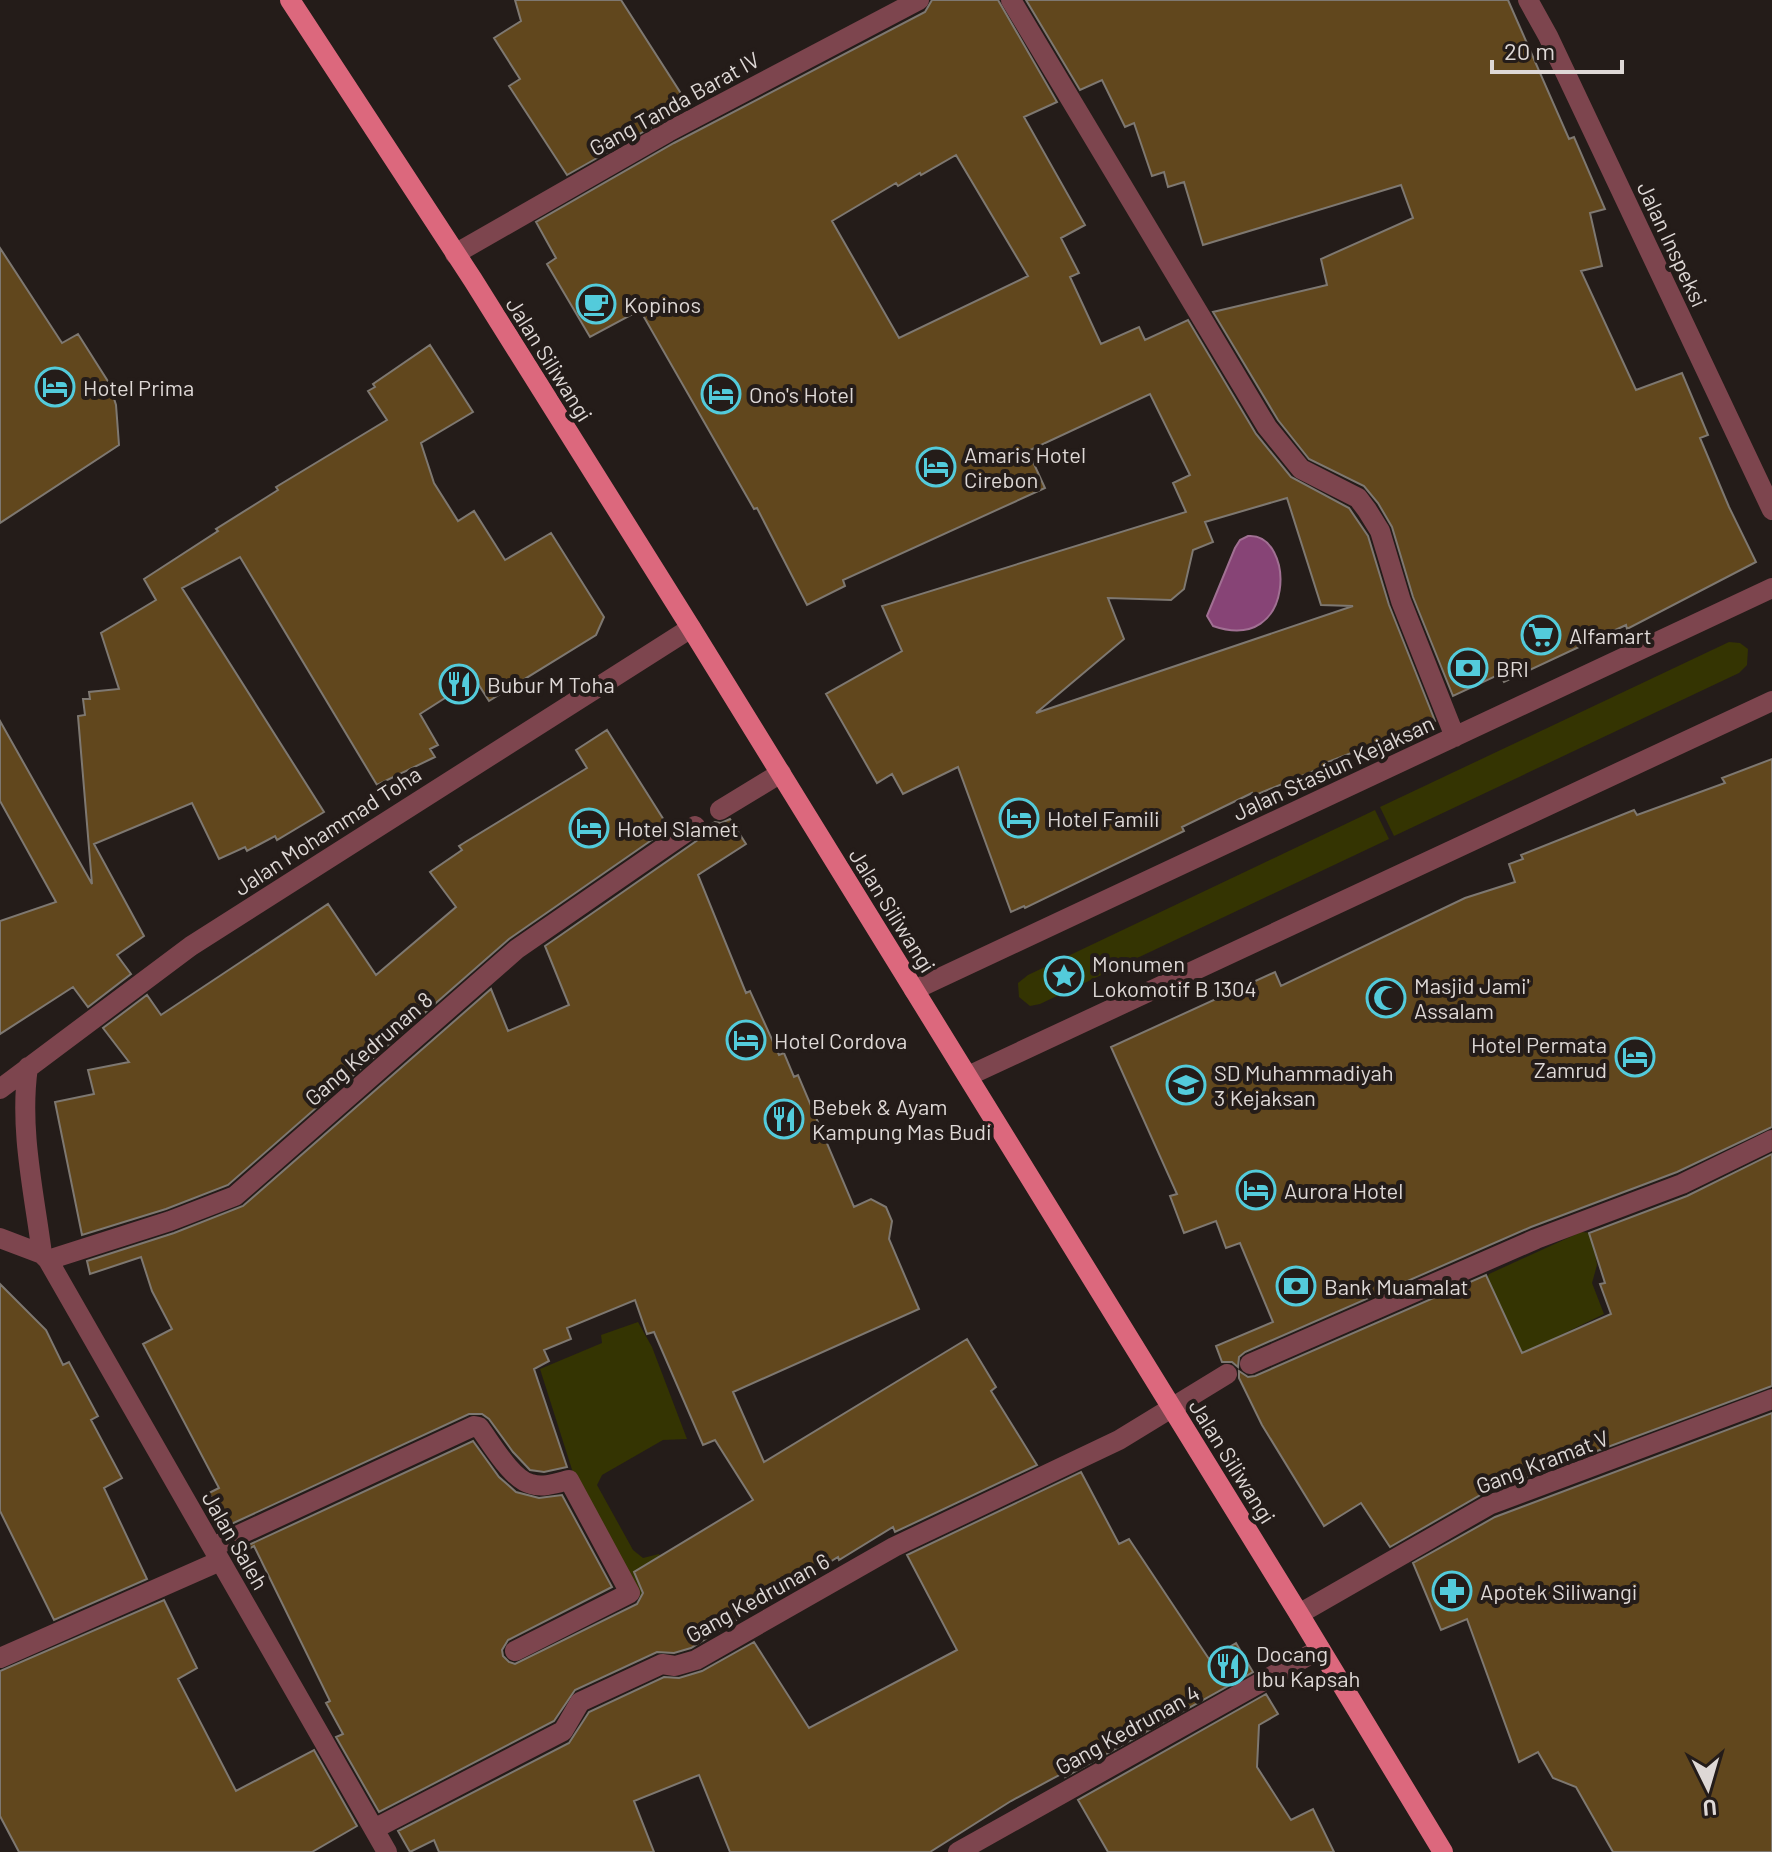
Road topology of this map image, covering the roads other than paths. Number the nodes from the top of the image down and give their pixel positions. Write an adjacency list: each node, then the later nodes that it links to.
1 (290, 0): 5 (main road, Jalan Siliwangi)
2 (919, 0): 5 (street, Gang Tanda Barat IV)
3 (1011, 0): 10 (street)
4 (1528, 0): 6 (street, Jalan Inspeksi)
5 (455, 254): 8 (main road, Jalan Siliwangi)
6 (1772, 510)
7 (1772, 588): 10 (street, Jalan Stasiun Kejaksan)
8 (691, 628): 11 (main road, Jalan Siliwangi); 15 (street, Jalan Mohammad Toha)
9 (1772, 701): 16 (street)
10 (1455, 737): 14 (street, Jalan Stasiun Kejaksan)
11 (781, 773): 12 (street); 14 (main road, Jalan Siliwangi)
12 (720, 810)
13 (695, 826): 20 (street, Gang Kedrunan 8)
14 (914, 990): 16 (main road, Jalan Siliwangi)
15 (28, 1067): 17 (street, Jalan Mohammad Toha); 20 (street, Jalan Saleh)
16 (968, 1076): 24 (main road, Jalan Siliwangi)
17 (0, 1089)
18 (1772, 1140): 21 (street)
19 (0, 1238): 20 (street)
20 (45, 1257): 25 (street, Jalan Saleh)
21 (1250, 1364)
22 (1227, 1374): 24 (street, Gang Kedrunan 6)
23 (1772, 1399): 26 (street, Gang Kramat V)
24 (1172, 1407): 26 (main road, Jalan Siliwangi); 30 (street, Gang Kedrunan 6)
25 (216, 1554): 28 (street); 29 (street); 30 (street, Jalan Saleh)
26 (1299, 1614): 27 (main road, Jalan Siliwangi)
27 (1320, 1649): 32 (street, Gang Kedrunan 4); 33 (main road, Jalan Siliwangi)
28 (515, 1651)
29 (0, 1658)
30 (374, 1829): 31 (street, Jalan Saleh)
31 (387, 1852)
32 (958, 1852)
33 (1443, 1852)

